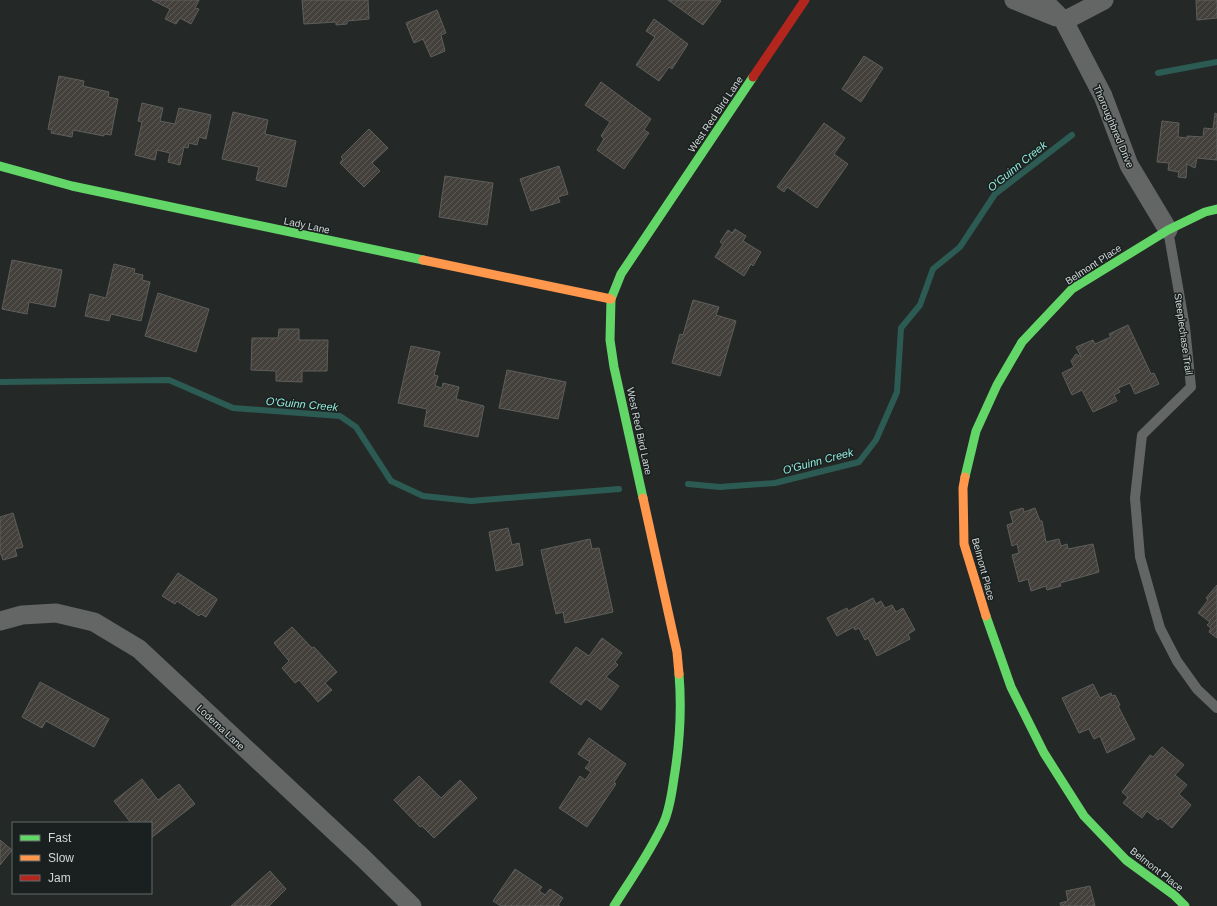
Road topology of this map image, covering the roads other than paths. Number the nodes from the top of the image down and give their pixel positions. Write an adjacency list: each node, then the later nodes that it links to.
1 (805, 0): 9 (street, West Red Bird Lane)
2 (1014, 0): 5 (street)
3 (1043, 0): 5 (street, Thoroughbred Drive)
4 (1104, 0): 5 (street)
5 (1064, 21): 8 (street, Thoroughbred Drive)
6 (0, 166): 9 (street, Lady Lane)
7 (1217, 209): 8 (street, Belmont Place)
8 (1168, 230): 11 (lane, Steeplechase Trail); 14 (street, Belmont Place)
9 (611, 299): 13 (street, West Red Bird Lane)
10 (0, 621): 12 (street, Lodema Lane)
11 (1217, 708)
12 (412, 906)
13 (614, 906)
14 (1185, 906)

